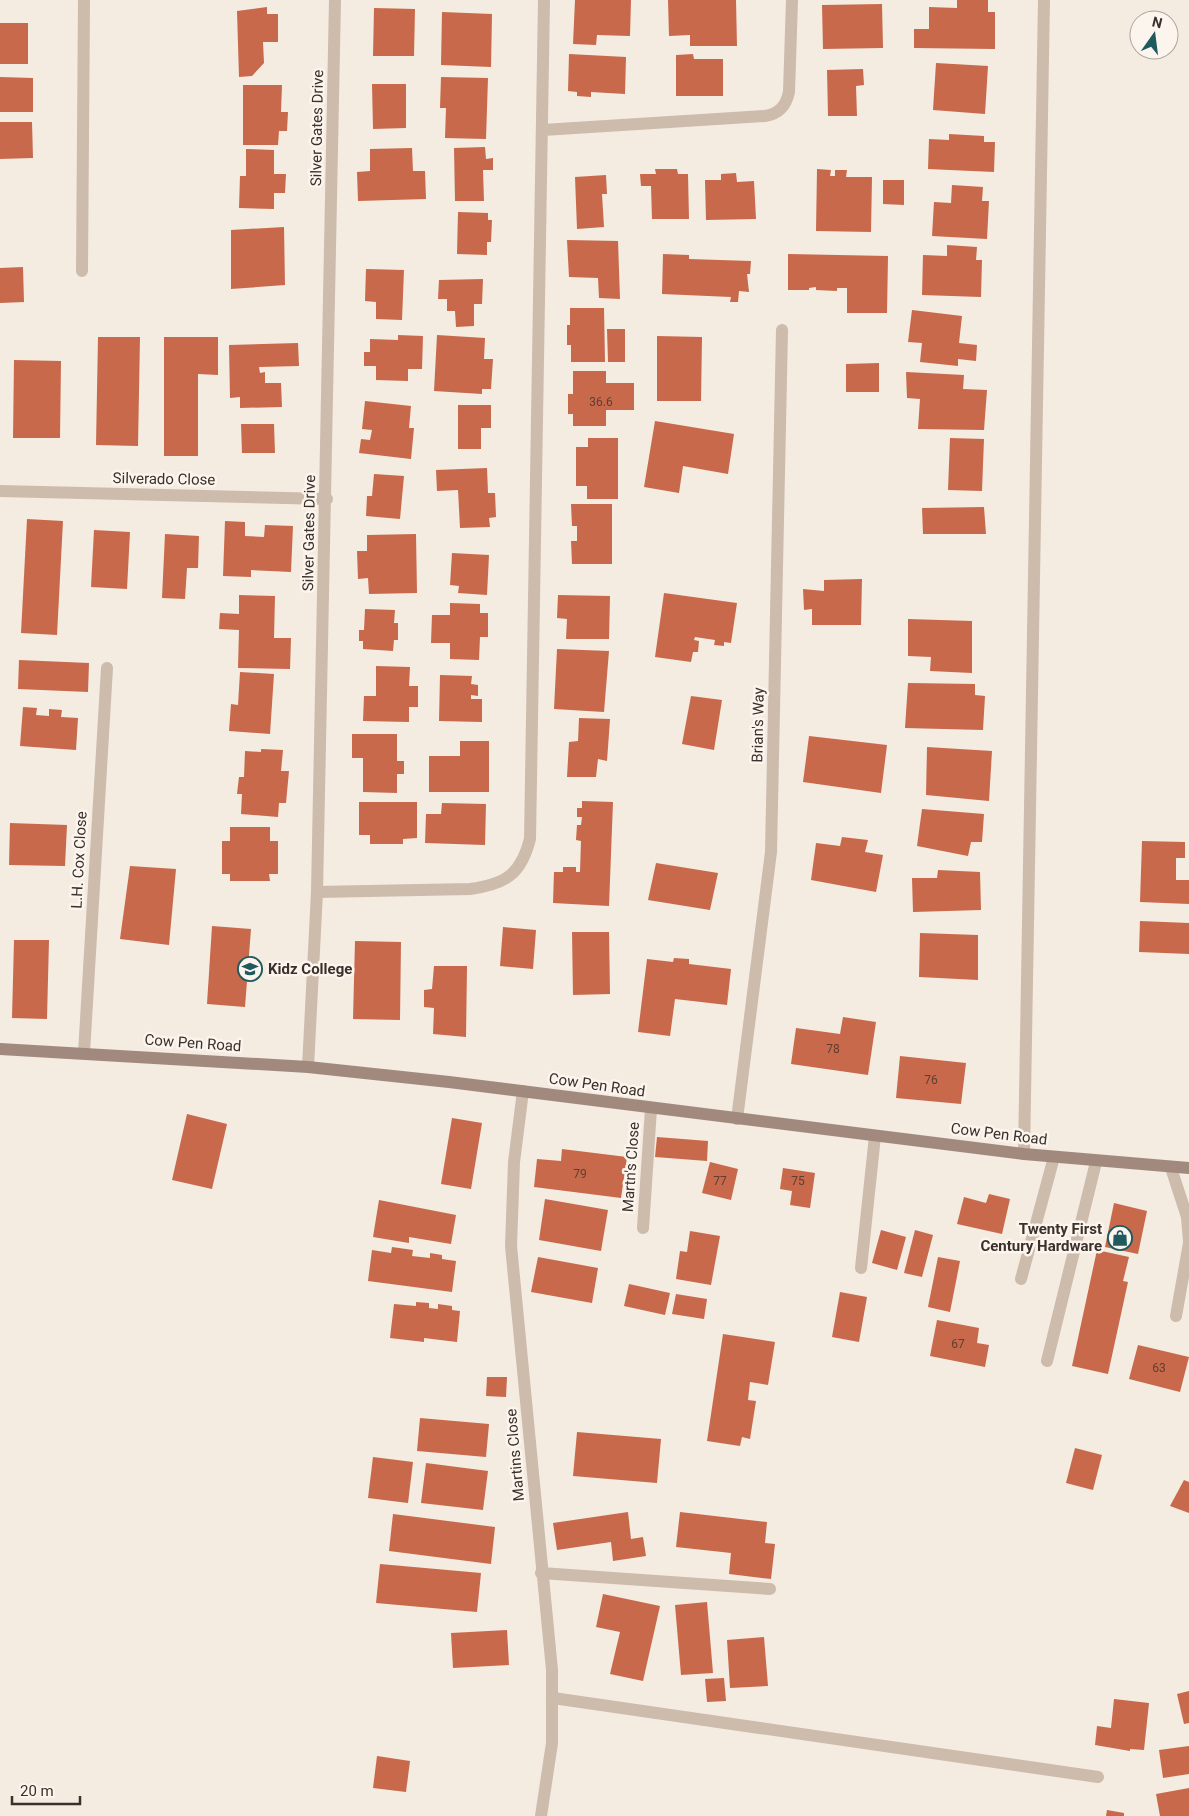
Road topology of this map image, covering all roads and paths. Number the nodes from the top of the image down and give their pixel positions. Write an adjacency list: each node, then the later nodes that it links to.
1 (84, 0): 7 (street)
2 (335, 0): 10 (street, Silver Gates Drive)
3 (544, 0): 6 (street)
4 (792, 0): 6 (street)
5 (1044, 0): 20 (street)
6 (543, 130): 12 (street)
7 (82, 271)
8 (782, 330): 18 (street, Brian's Way)
9 (0, 491): 10 (street, Silverado Close)
10 (327, 499): 12 (street, Silver Gates Drive)
11 (107, 668): 14 (street, L.H. Cox Close)
12 (317, 892): 15 (street, Silver Gates Drive)
13 (0, 1049): 14 (main road, Cow Pen Road)
14 (84, 1053): 15 (main road, Cow Pen Road)
15 (308, 1067): 16 (main road, Cow Pen Road)
16 (523, 1091): 17 (main road, Cow Pen Road); 31 (street, Martins Close)
17 (651, 1108): 18 (main road, Cow Pen Road); 25 (street, Martn's Close)
18 (737, 1119): 19 (main road, Cow Pen Road)
19 (874, 1136): 20 (main road, Cow Pen Road); 27 (street)
20 (1024, 1154): 21 (main road, Cow Pen Road)
21 (1054, 1157): 22 (main road, Cow Pen Road); 28 (street)
22 (1096, 1162): 23 (main road, Cow Pen Road); 30 (street)
23 (1171, 1168): 24 (main road, Cow Pen Road); 26 (street)
24 (1189, 1168)
25 (643, 1228)
26 (1189, 1242): 29 (street)
27 (861, 1268)
28 (1022, 1279)
29 (1176, 1316)
30 (1047, 1361)
31 (541, 1573): 32 (street); 33 (street, Martins Close)
32 (770, 1589)
33 (553, 1698): 34 (street); 35 (street, Martins Close)
34 (1098, 1777)
35 (541, 1816)

